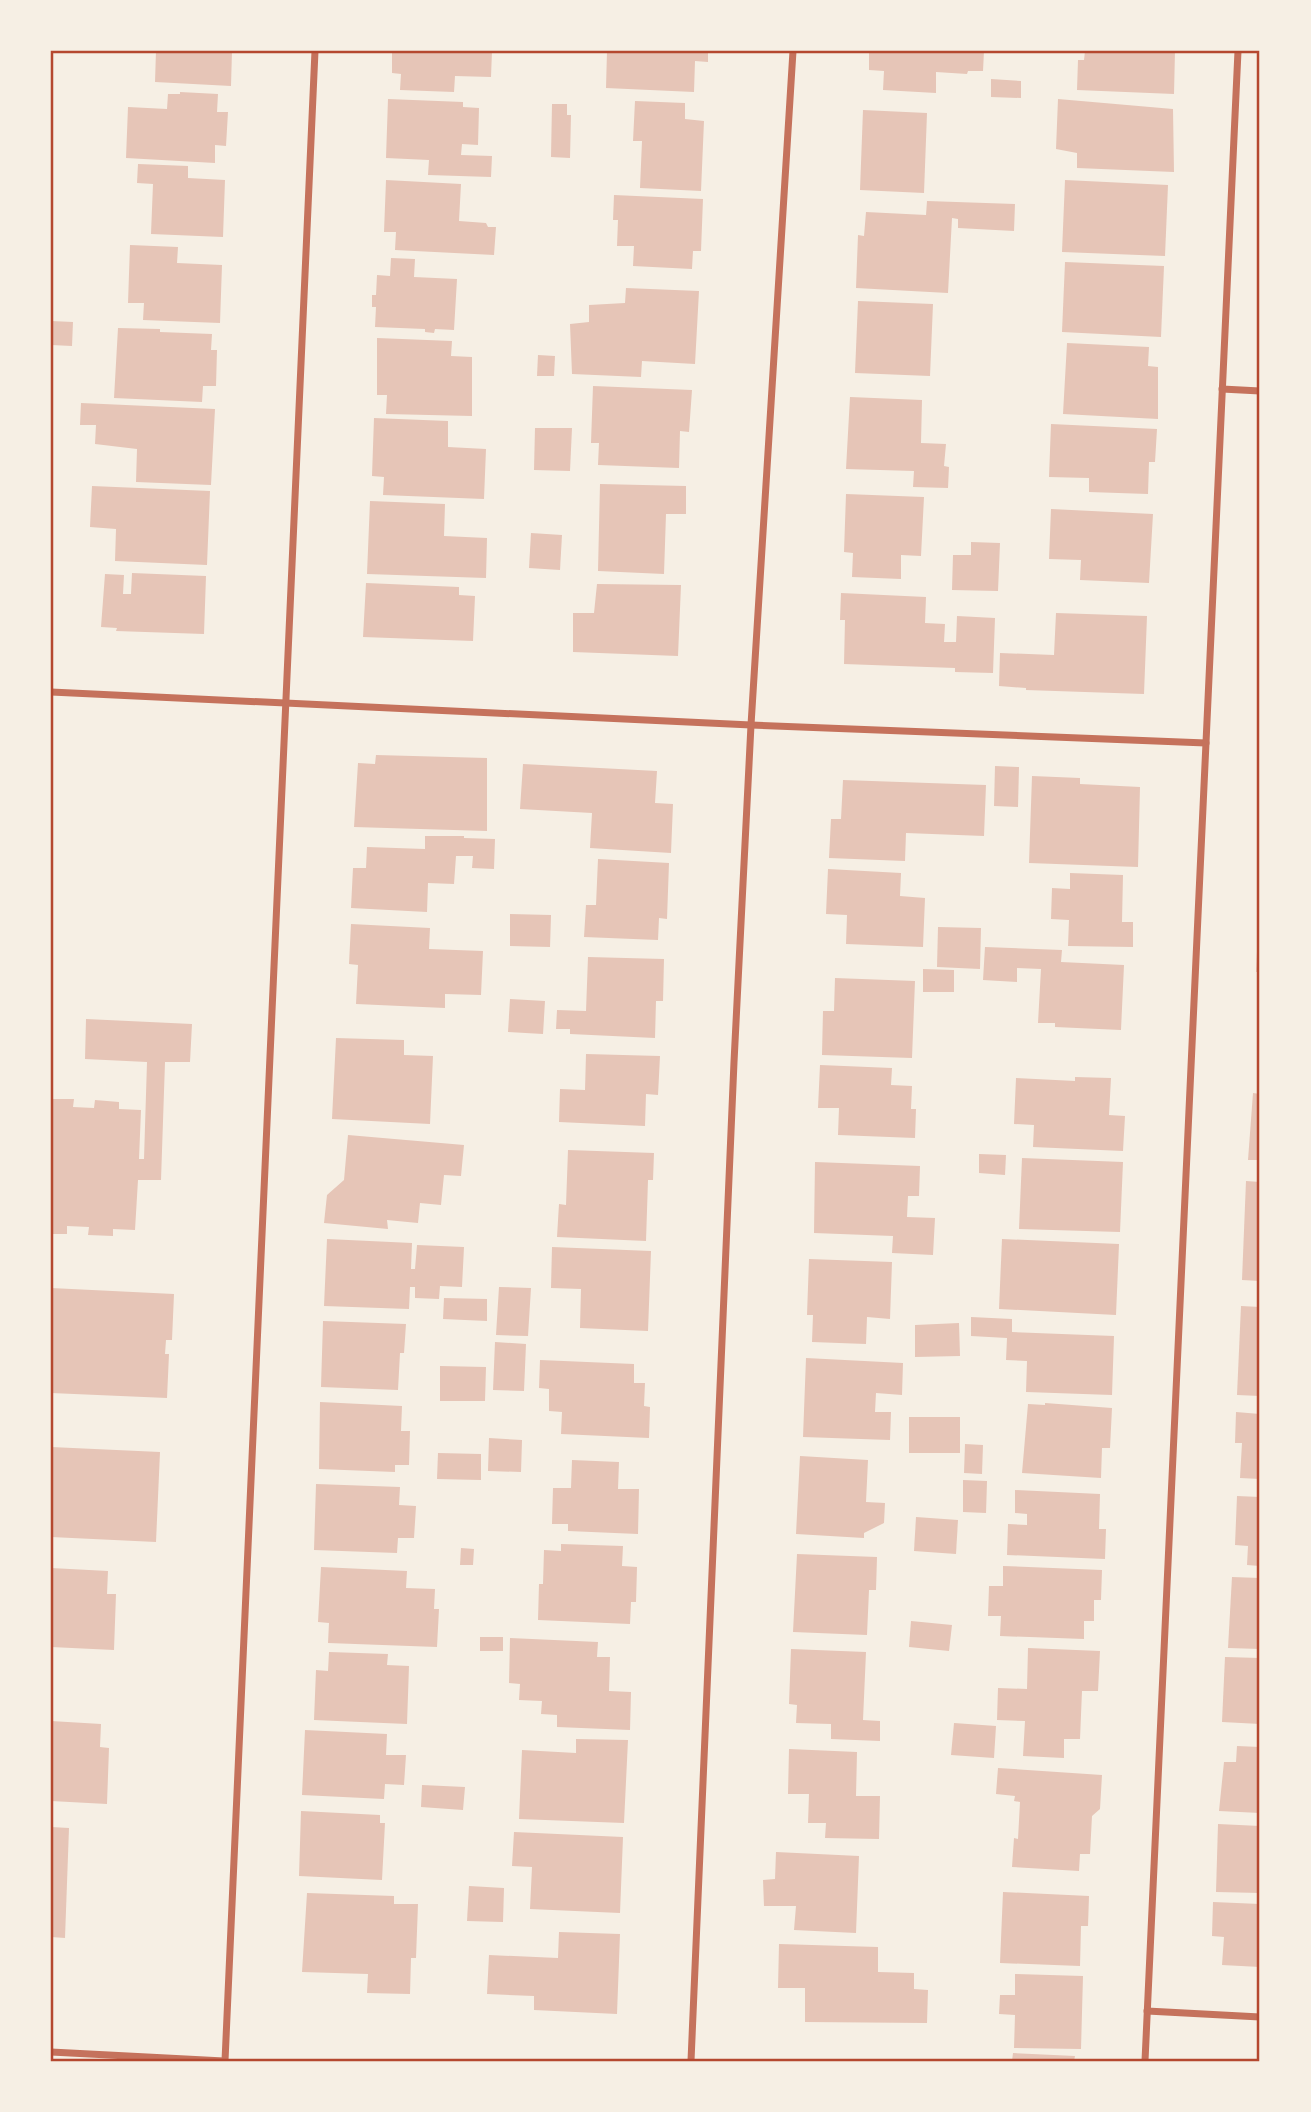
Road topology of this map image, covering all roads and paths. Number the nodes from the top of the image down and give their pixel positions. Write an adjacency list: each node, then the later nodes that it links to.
1 (315, 51): 7 (street)
2 (793, 51): 8 (street)
3 (1238, 51): 4 (street)
4 (1222, 389): 5 (street); 9 (street)
5 (1260, 391)
6 (51, 692): 7 (street)
7 (284, 702): 8 (street); 13 (street)
8 (751, 725): 9 (street); 14 (street)
9 (1206, 743): 10 (street)
10 (1147, 2011): 11 (street); 15 (street)
11 (1260, 2017)
12 (51, 2052): 13 (street)
13 (225, 2061)
14 (691, 2061)
15 (1145, 2061)

